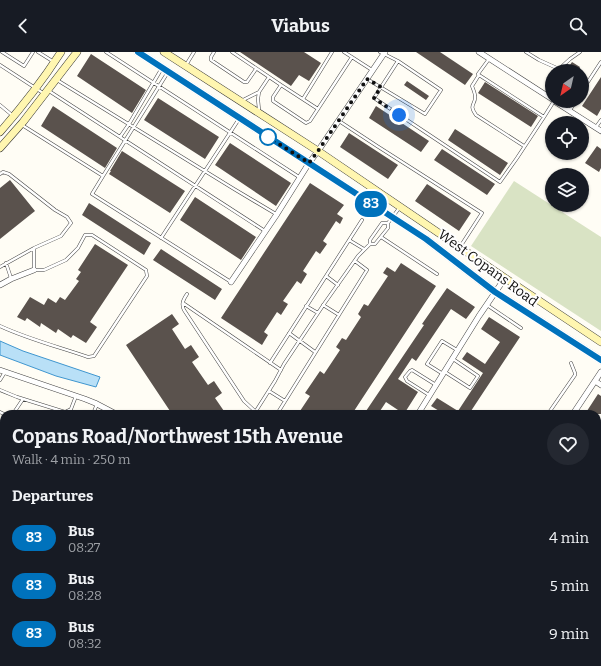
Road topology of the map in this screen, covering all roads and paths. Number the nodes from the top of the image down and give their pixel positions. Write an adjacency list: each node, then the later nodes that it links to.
1 (2, 52): 2 (lane)
2 (33, 52)
3 (38, 52): 21 (lane)
4 (61, 52): 21 (main road)
5 (77, 52): 32 (main road)
6 (106, 52): 35 (lane)
7 (138, 52): 28 (main road, West Copans Road)
8 (164, 52): 26 (main road, West Copans Road)
9 (194, 52): 26 (lane)
10 (214, 52): 27 (lane)
11 (232, 52): 27 (lane)
12 (332, 52): 43 (lane)
13 (344, 52): 18 (lane)
14 (479, 52): 19 (street)
15 (526, 52): 23 (lane)
16 (580, 52): 24 (lane)
17 (382, 53): 20 (lane); 29 (street)
18 (352, 57): 29 (lane); 49 (lane)
19 (489, 58): 30 (lane); 42 (street)
20 (398, 61): 38 (lane); 38 (lane)
21 (54, 62): 39 (main road)
22 (601, 62): 34 (lane)
23 (547, 64)
24 (565, 64)
25 (0, 65): 39 (lane)
26 (185, 65): 44 (main road, West Copans Road)
27 (256, 68): 31 (lane)
28 (166, 70): 35 (lane); 37 (lane); 54 (main road, West Copans Road)
29 (372, 71): 33 (street)
30 (479, 75): 53 (lane); 66 (lane)
31 (269, 77): 36 (lane); 41 (lane)
32 (56, 79): 40 (main road); 58 (lane)
33 (367, 79): 38 (lane); 56 (street)
34 (589, 81)
35 (154, 82): 37 (lane); 58 (lane)
36 (280, 85): 43 (lane); 49 (lane)
37 (160, 86): 59 (lane); 63 (lane)
38 (381, 87): 66 (lane)
39 (36, 88): 40 (lane); 52 (main road)
40 (46, 92): 57 (main road); 64 (lane)
41 (259, 92): 44 (lane); 51 (lane)
42 (545, 94)
43 (303, 99): 49 (lane)
44 (240, 101): 51 (main road, West Copans Road)
45 (0, 105): 52 (lane)
46 (549, 108): 53 (lane)
47 (565, 108): 50 (street)
48 (571, 108): 50 (lane)
49 (318, 109)
50 (569, 111): 60 (street)
51 (259, 113): 68 (main road, West Copans Road)
52 (14, 116): 62 (main road)
53 (544, 116): 66 (lane)
54 (240, 118): 63 (lane); 69 (main road, West Copans Road)
55 (601, 120): 60 (lane)
56 (339, 121): 68 (street); 84 (lane)
57 (21, 124): 67 (main road); 72 (lane)
58 (129, 124): 59 (lane); 64 (lane)
59 (134, 127): 65 (lane); 70 (lane)
60 (596, 128): 61 (street)
61 (601, 131)
62 (0, 132)
63 (230, 132): 70 (lane); 73 (lane)
64 (120, 138): 65 (lane)
65 (125, 141): 72 (lane); 74 (lane)
66 (524, 146)
67 (0, 148)
68 (318, 151): 69 (street); 75 (main road, West Copans Road)
69 (309, 163): 73 (street); 78 (main road, West Copans Road)
70 (205, 171): 74 (lane); 76 (lane)
71 (0, 174): 85 (lane)
72 (103, 176): 81 (lane)
73 (300, 178): 76 (street)
74 (195, 186): 79 (lane); 81 (lane)
75 (400, 207): 78 (lane); 84 (main road, West Copans Road)
76 (277, 214): 79 (street)
77 (362, 220): 82 (lane)
78 (390, 220): 80 (lane); 83 (lane); 98 (main road, West Copans Road)
79 (265, 231): 95 (street)
80 (381, 236): 83 (lane); 91 (lane)
81 (161, 238): 95 (lane)
82 (349, 240): 86 (lane); 92 (lane)
83 (370, 244): 86 (lane)
84 (459, 247): 93 (main road, West Copans Road)
85 (34, 248): 88 (lane); 90 (lane)
86 (364, 249): 87 (lane)
87 (355, 261): 97 (lane); 105 (lane)
88 (6, 263): 89 (lane); 94 (lane)
89 (0, 267)
90 (34, 270): 94 (street); 106 (lane)
91 (437, 274)
92 (326, 276): 97 (lane); 103 (lane)
93 (505, 278): 98 (street); 110 (main road, West Copans Road)
94 (11, 279): 96 (street)
95 (230, 282)
96 (0, 285)
97 (338, 285): 101 (lane)
98 (495, 292): 102 (street); 114 (main road, West Copans Road)
99 (187, 294): 100 (lane)
100 (183, 302): 115 (lane); 137 (lane)
101 (323, 305): 104 (lane); 105 (lane)
102 (486, 305): 107 (lane); 111 (street)
103 (306, 306): 104 (lane); 108 (lane)
104 (318, 313): 109 (lane)
105 (339, 315): 112 (lane)
106 (0, 326)
107 (521, 328)
108 (289, 333): 109 (lane); 115 (lane)
109 (300, 340): 112 (lane); 117 (lane)
110 (601, 342)
111 (458, 350): 113 (street); 120 (lane)
112 (315, 352): 130 (lane)
113 (453, 359): 120 (street); 120 (lane)
114 (601, 360)
115 (270, 363): 117 (lane)
116 (571, 363): 141 (lane)
117 (281, 370): 126 (lane)
118 (3, 371): 121 (lane); 127 (street)
119 (601, 372): 122 (street)
120 (444, 373): 123 (street)
121 (0, 380)
122 (595, 381): 124 (street); 142 (street)
123 (436, 385): 128 (street); 128 (lane)
124 (601, 385)
125 (0, 390): 129 (lane)
126 (269, 391): 130 (lane); 138 (lane)
127 (76, 396): 131 (street); 134 (lane)
128 (429, 396): 140 (street)
129 (23, 398): 132 (lane); 133 (lane)
130 (285, 401): 139 (lane)
131 (97, 404): 135 (lane); 136 (street)
132 (16, 410)
133 (59, 410)
134 (69, 410)
135 (95, 410)
136 (108, 410)
137 (252, 410)
138 (257, 410)
139 (279, 410)
140 (420, 410)
141 (552, 410)
142 (576, 410)

